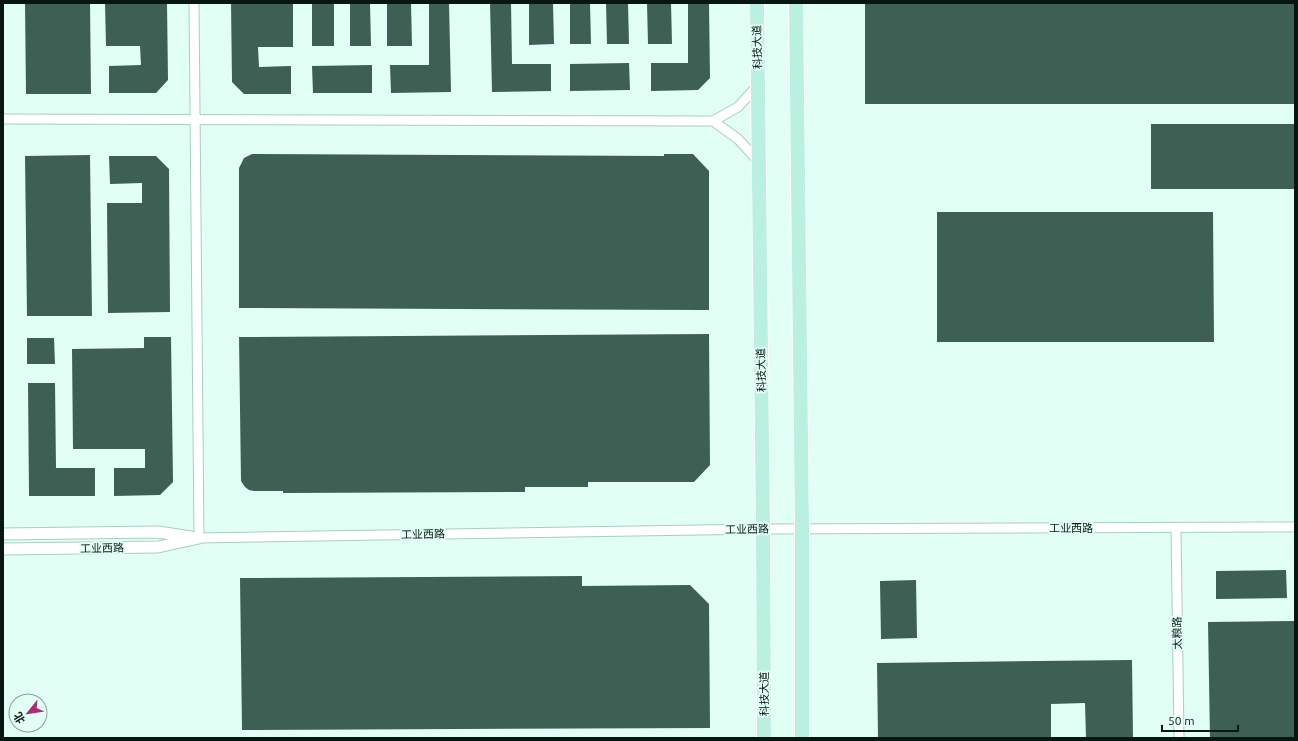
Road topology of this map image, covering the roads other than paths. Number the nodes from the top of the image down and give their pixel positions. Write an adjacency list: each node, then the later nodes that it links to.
1 (194, 3): 6 (street)
2 (757, 3): 4 (main road, 科技大道)
3 (796, 3): 12 (main road)
4 (758, 85): 7 (street); 8 (main road, 科技大道)
5 (3, 119): 6 (street)
6 (195, 120): 7 (street); 14 (street)
7 (713, 121): 8 (street)
8 (759, 162): 11 (main road, 科技大道)
9 (1295, 527): 10 (street, 工业西路)
10 (1176, 528): 12 (street, 工业西路); 18 (street, 太粮路)
11 (763, 529): 12 (street, 工业西路); 14 (street, 工业西路); 16 (main road, 科技大道)
12 (802, 529): 17 (main road)
13 (3, 534): 14 (street, 工业西路)
14 (200, 538): 15 (street, 工业西路)
15 (3, 549)
16 (764, 738)
17 (802, 738)
18 (1179, 738)

